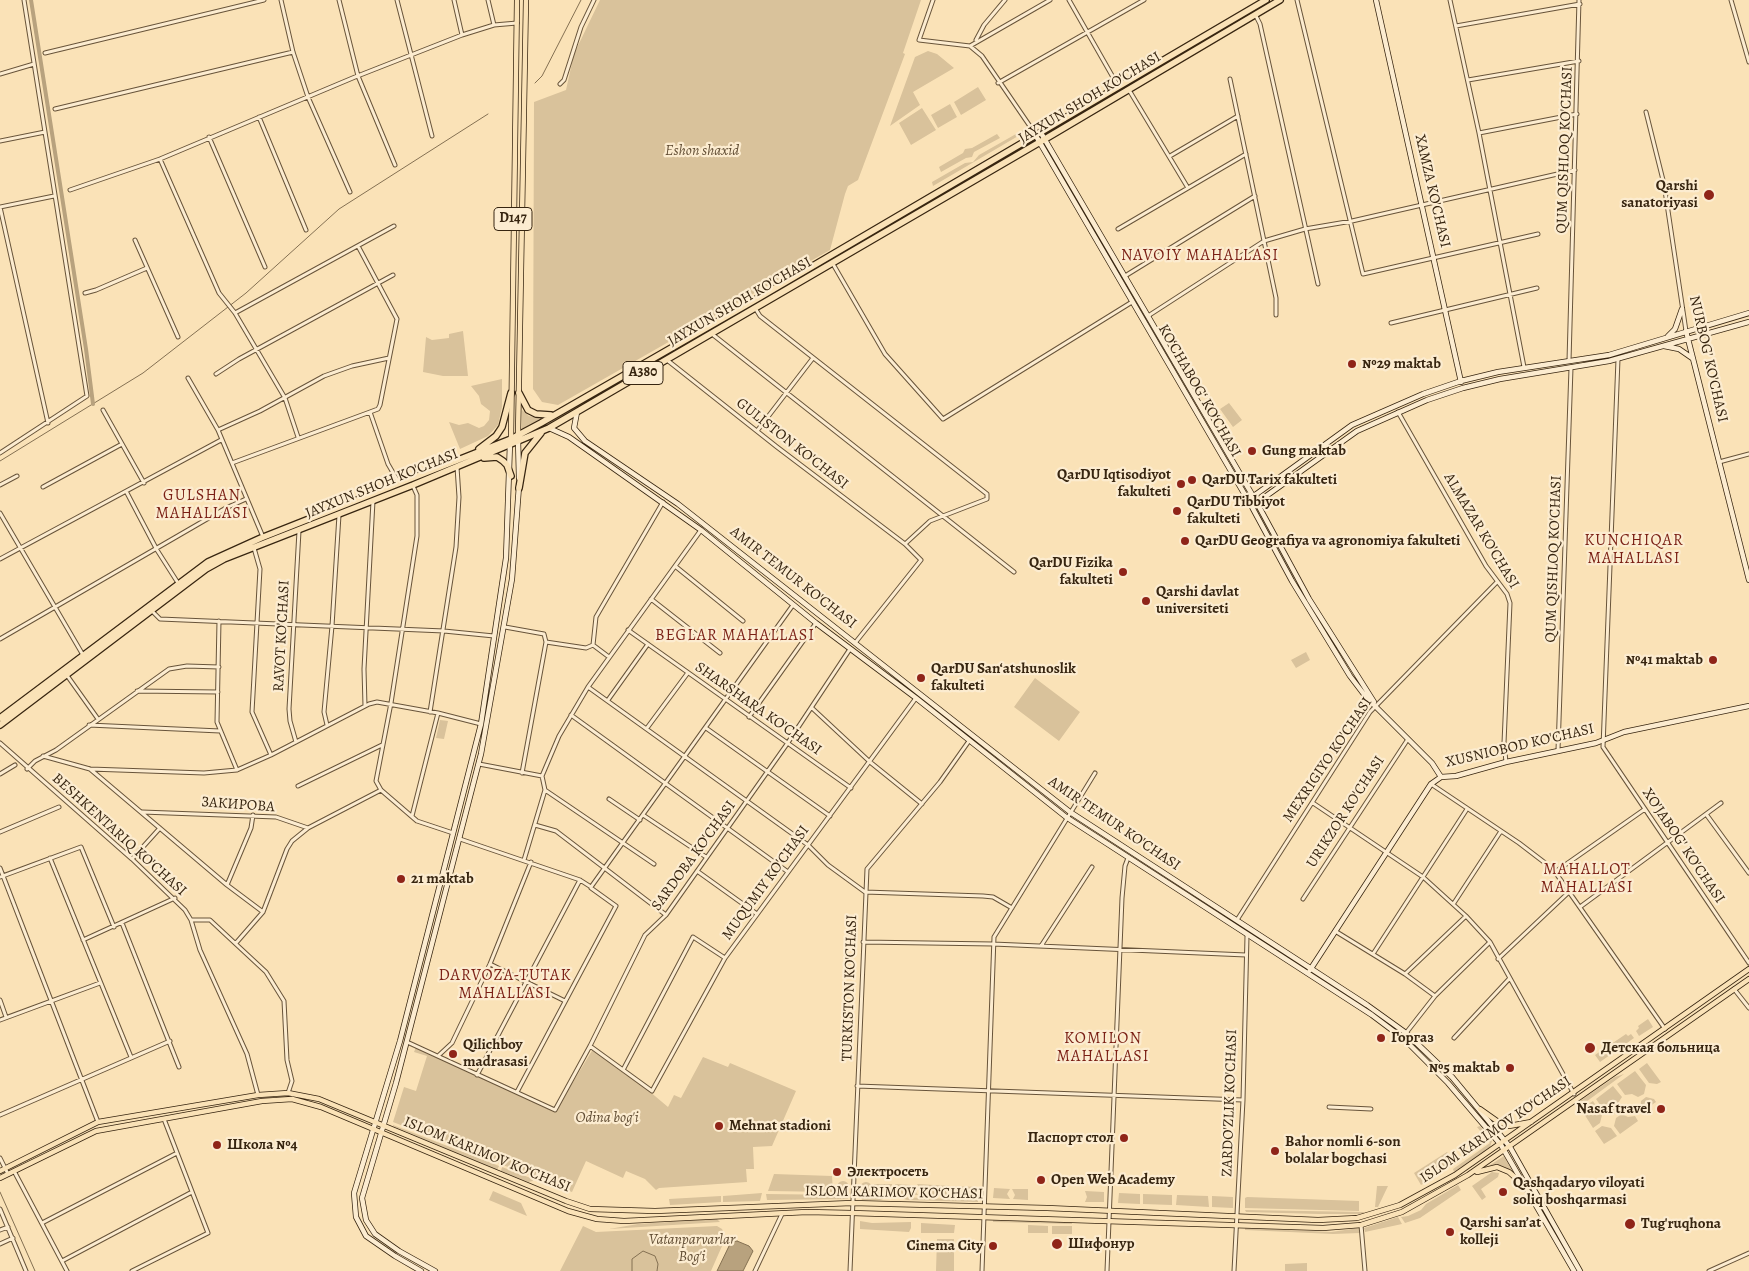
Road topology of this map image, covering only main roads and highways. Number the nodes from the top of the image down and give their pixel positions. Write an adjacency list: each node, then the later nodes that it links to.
1 (517, 0): 29 (main road, D147)
2 (526, 0): 30 (main road, D147)
3 (1266, 0): 6 (highway, JAYXUN SHOH KO'CHASI / A380)
4 (1280, 0): 8 (highway, JAYXUN SHOH KO'CHASI / A380)
5 (1376, 0): 27 (main road, XAMZA KO'CHASI)
6 (1255, 3): 7 (highway, JAYXUN SHOH KO'CHASI / A380)
7 (1038, 134): 8 (main road, KO‘CHABOG‘ KO‘CHASI); 9 (highway, JAYXUN SHOH KO'CHASI / A380)
8 (1043, 141): 10 (highway, JAYXUN SHOH KO'CHASI / A380); 12 (main road, KO‘CHABOG‘ KO‘CHASI); 14 (main road, KO‘CHABOG‘ KO‘CHASI)
9 (977, 170): 10 (highway); 11 (highway, JAYXUN SHOH KO'CHASI / A380)
10 (981, 176): 13 (highway, JAYXUN SHOH KO'CHASI / A380)
11 (881, 226): 13 (highway); 15 (highway, JAYXUN SHOH KO'CHASI / A380)
12 (1098, 231): 14 (main road); 17 (main road, KO‘CHABOG‘ KO‘CHASI)
13 (884, 232): 16 (highway, JAYXUN SHOH KO'CHASI / A380)
14 (1092, 234): 18 (main road, KO‘CHABOG‘ KO‘CHASI)
15 (834, 253): 16 (highway); 31 (highway, JAYXUN SHOH KO'CHASI / A380)
16 (835, 261): 32 (highway, JAYXUN SHOH KO'CHASI / A380)
17 (1139, 300): 18 (main road); 40 (main road, KO‘CHABOG‘ KO‘CHASI)
18 (1133, 303): 40 (main road, KO‘CHABOG‘ KO‘CHASI)
19 (1682, 309): 23 (main road)
20 (1749, 313): 22 (main road)
21 (1749, 322): 24 (main road)
22 (1686, 331): 23 (main road); 24 (main road, NURBOG' KO'CHASI)
23 (1668, 337): 27 (main road)
24 (1688, 338): 25 (main road); 26 (main road, NURBOG' KO'CHASI)
25 (1663, 346): 26 (main road); 28 (main road)
26 (1692, 358): 42 (main road, NURBOG' KO'CHASI)
27 (1461, 381): 28 (main road, XAMZA KO'CHASI); 40 (main road)
28 (1463, 388): 41 (main road)
29 (511, 393): 36 (main road, D147); 37 (highway)
30 (519, 393): 31 (highway); 35 (main road, D147)
31 (563, 411): 35 (highway, JAYXUN SHOH KO'CHASI / A380)
32 (577, 412): 33 (highway, JAYXUN SHOH KO'CHASI / A380); 43 (main road, AMIR TEMUR KO'CHASI)
33 (549, 428): 34 (highway, JAYXUN SHOH KO'CHASI / A380); 44 (main road, AMIR TEMUR KO'CHASI)
34 (542, 432): 35 (highway, JAYXUN SHOH KO'CHASI / A380); 39 (highway)
35 (518, 438): 36 (highway, JAYXUN SHOH KO'CHASI / A380); 39 (main road)
36 (510, 442): 37 (highway, JAYXUN SHOH KO'CHASI / A380); 38 (main road)
37 (474, 457): 38 (highway); 46 (highway, JAYXUN SHOH KO'CHASI / A380); 47 (highway, JAYXUN SHOH KO'CHASI / A380)
38 (511, 476): 48 (main road)
39 (519, 488): 49 (main road)
40 (1250, 498): 41 (main road, KO‘CHABOG‘ KO‘CHASI)
41 (1254, 505): 50 (main road, KO‘CHABOG‘ KO‘CHASI)
42 (1749, 580)
43 (855, 643): 44 (main road); 51 (main road, AMIR TEMUR KO'CHASI)
44 (850, 649): 53 (main road, AMIR TEMUR KO'CHASI)
45 (1749, 706): 50 (main road, XUSNIOBOD KO'CHASI)
46 (0, 717)
47 (0, 725)
48 (476, 743): 49 (main road); 55 (main road)
49 (483, 744): 56 (main road)
50 (1441, 776): 51 (main road, XUSNIOBOD KO'CHASI)
51 (1310, 969): 53 (main road, XUSNIOBOD KO'CHASI); 57 (main road, AMIR TEMUR KO'CHASI)
52 (1749, 969): 58 (main road, ISLOM KARIMOV KO‘CHASI)
53 (1307, 974): 64 (main road, AMIR TEMUR KO'CHASI)
54 (1749, 979): 65 (main road, ISLOM KARIMOV KO‘CHASI)
55 (416, 983): 56 (main road); 59 (main road)
56 (422, 985): 60 (main road)
57 (1480, 1109): 58 (main road); 63 (main road, AMIR TEMUR KO'CHASI)
58 (1534, 1121): 63 (main road, ISLOM KARIMOV KO‘CHASI)
59 (376, 1122): 60 (main road, ISLOM KARIMOV KO‘CHASI); 61 (main road); 67 (main road, ISLOM KARIMOV KO‘CHASI)
60 (383, 1125): 62 (main road); 71 (main road, ISLOM KARIMOV KO‘CHASI)
61 (374, 1129): 62 (main road, ISLOM KARIMOV KO‘CHASI); 69 (main road, ISLOM KARIMOV KO‘CHASI); 74 (main road)
62 (381, 1132): 72 (main road, ISLOM KARIMOV KO‘CHASI); 73 (main road)
63 (1506, 1141): 64 (main road, ISLOM KARIMOV KO‘CHASI); 65 (main road, AMIR TEMUR KO'CHASI)
64 (1501, 1145): 66 (main road, AMIR TEMUR KO'CHASI); 71 (main road, ISLOM KARIMOV KO‘CHASI)
65 (1510, 1147): 66 (main road, ISLOM KARIMOV KO‘CHASI); 77 (main road, AMIR TEMUR KO'CHASI)
66 (1505, 1151): 68 (main road, ISLOM KARIMOV KO‘CHASI); 70 (main road, AMIR TEMUR KO'CHASI)
67 (2, 1170)
68 (1468, 1175): 70 (main road); 72 (main road, ISLOM KARIMOV KO‘CHASI)
69 (4, 1176)
70 (1527, 1188): 76 (main road, AMIR TEMUR KO'CHASI)
71 (674, 1210): 72 (main road)
72 (674, 1219)
73 (423, 1264): 74 (main road); 75 (main road)
74 (420, 1271)
75 (435, 1271)
76 (1574, 1271)
77 (1580, 1271)

